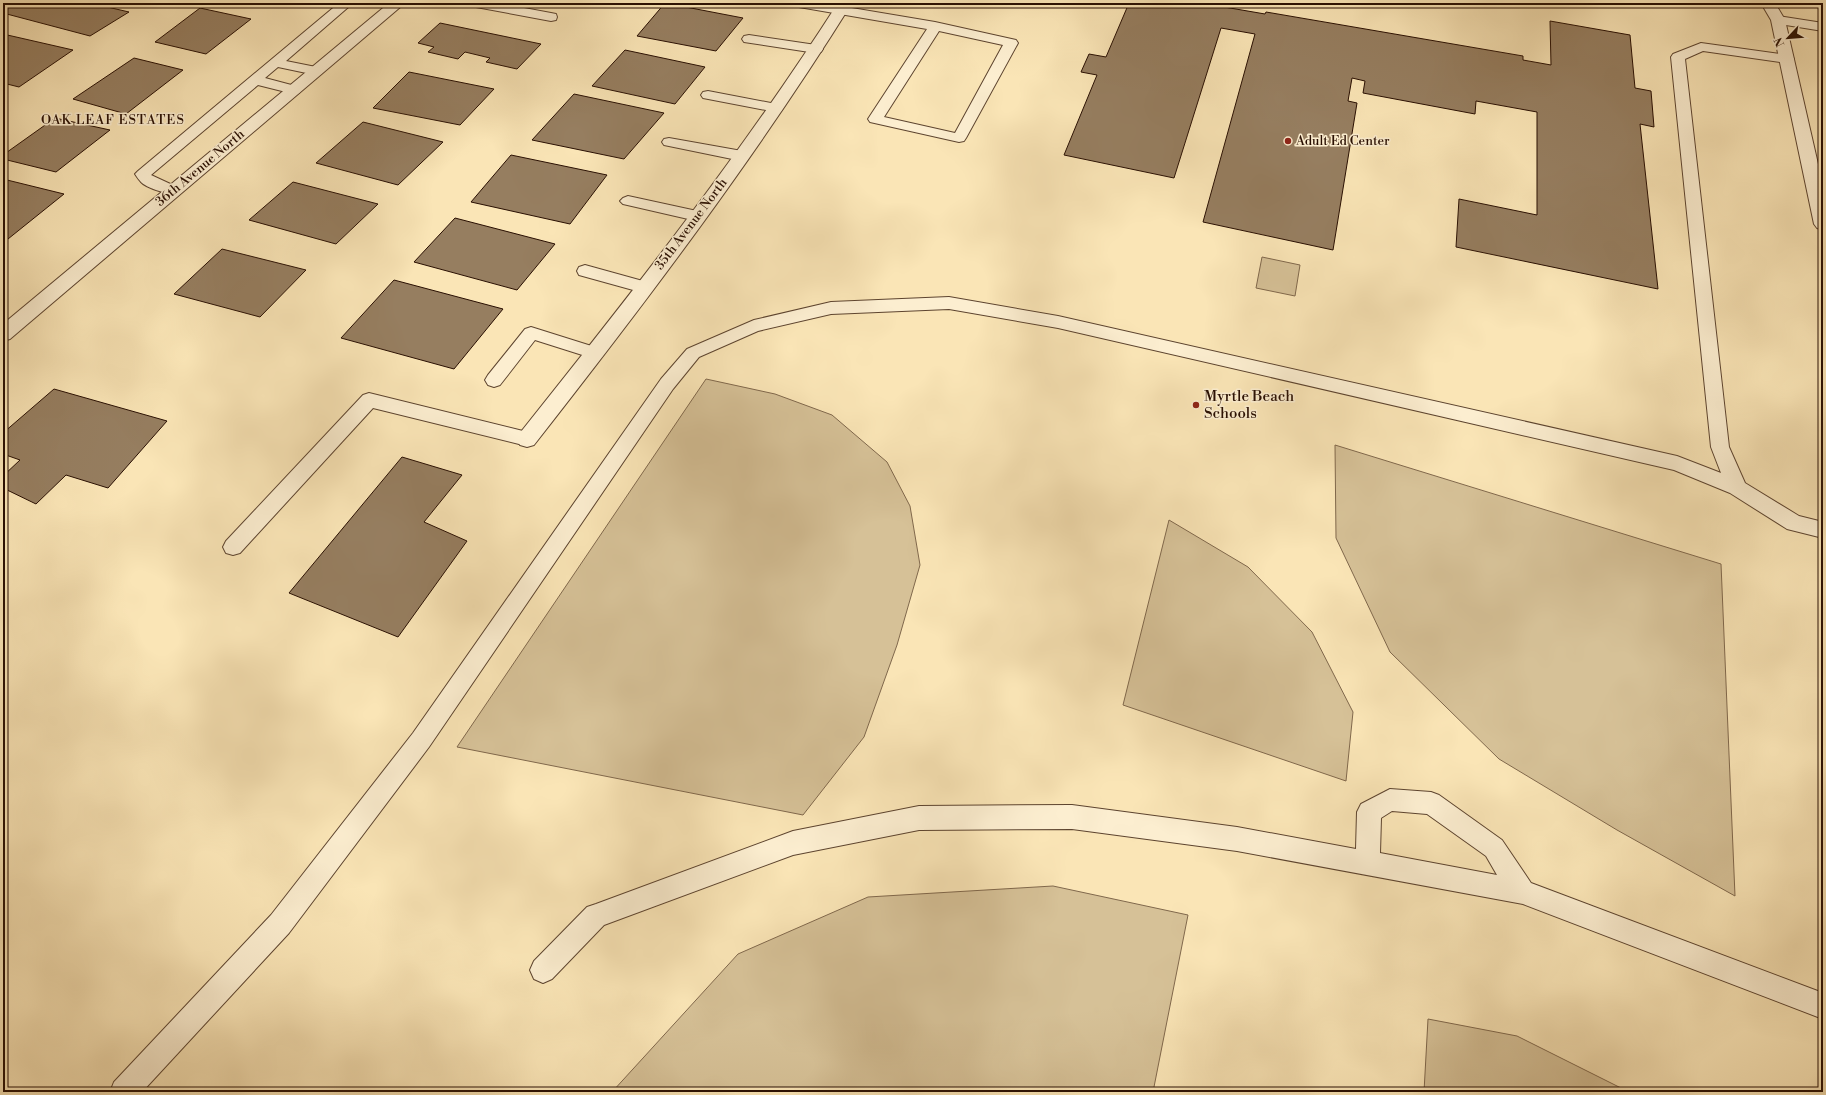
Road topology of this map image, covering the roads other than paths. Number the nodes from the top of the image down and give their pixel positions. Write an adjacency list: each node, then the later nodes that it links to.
1 (347, 3): 14 (lane)
2 (398, 3): 15 (street, 36th Avenue North)
3 (476, 3): 7 (lane)
4 (799, 3): 6 (lane)
5 (1768, 3): 8 (street)
6 (842, 7): 9 (lane); 12 (street, 35th Avenue North)
7 (551, 17)
8 (1778, 20): 10 (lane); 13 (street)
9 (935, 26): 9 (lane)
10 (1823, 27)
11 (749, 39): 12 (lane)
12 (816, 49): 19 (street, 35th Avenue North)
13 (1787, 58): 25 (street); 32 (lane)
14 (276, 63): 15 (lane); 16 (lane)
15 (316, 71): 17 (street, 36th Avenue North)
16 (256, 80): 17 (lane); 22 (lane)
17 (294, 90): 22 (street, 36th Avenue North)
18 (708, 95): 19 (lane)
19 (776, 108): 21 (street, 35th Avenue North)
20 (669, 142): 21 (lane)
21 (742, 156): 24 (street, 35th Avenue North)
22 (174, 191): 28 (street, 36th Avenue North)
23 (628, 202): 24 (lane)
24 (697, 216): 27 (street, 35th Avenue North)
25 (1823, 224)
26 (585, 271): 27 (lane)
27 (644, 287): 29 (street, 35th Avenue North)
28 (3, 334)
29 (595, 353): 30 (lane); 31 (street, 35th Avenue North)
30 (494, 380)
31 (527, 439): 34 (lane)
32 (1737, 488): 33 (lane); 39 (lane)
33 (1823, 530)
34 (234, 547)
35 (1368, 862): 36 (lane); 36 (lane); 37 (lane)
36 (1523, 892): 38 (lane)
37 (544, 970)
38 (1823, 1006)
39 (124, 1092)

